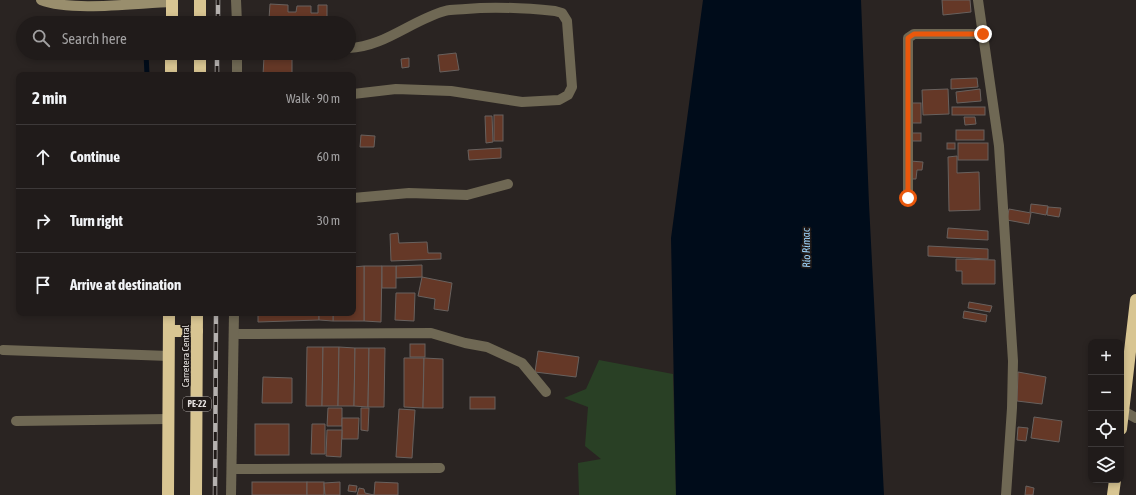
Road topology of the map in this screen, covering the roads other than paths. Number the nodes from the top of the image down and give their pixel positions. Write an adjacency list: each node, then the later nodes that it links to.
1 (41, 0): 5 (street)
2 (200, 0): 7 (highway)
3 (236, 0): 8 (street)
4 (978, 0): 9 (street)
5 (172, 1): 6 (highway)
6 (172, 16)
7 (200, 16)
8 (237, 16)
9 (983, 34): 20 (street); 42 (street)
10 (356, 48): 17 (street)
11 (171, 60): 14 (highway)
12 (200, 60): 15 (highway)
13 (237, 60): 16 (street)
14 (171, 72)
15 (200, 72)
16 (237, 72)
17 (356, 94)
18 (508, 184): 19 (street)
19 (356, 198)
20 (908, 198)
21 (1136, 300): 31 (highway)
22 (169, 316): 25 (highway, Carretera Central / PE-22)
23 (197, 316): 26 (highway, Carretera Central / PE-22)
24 (234, 316): 27 (street)
25 (169, 331): 26 (highway); 29 (highway, Carretera Central / PE-22)
26 (197, 331): 40 (highway, Carretera Central / PE-22)
27 (234, 334): 30 (street); 37 (street)
28 (3, 350): 29 (street)
29 (169, 356): 34 (highway, Carretera Central / PE-22)
30 (546, 392)
31 (1124, 402)
32 (1124, 412): 33 (street)
33 (1136, 418)
34 (168, 419): 35 (street); 39 (highway, Carretera Central / PE-22)
35 (16, 420)
36 (440, 468): 37 (street)
37 (232, 469): 41 (street)
38 (1115, 483): 43 (highway)
39 (168, 495)
40 (196, 495)
41 (231, 495)
42 (1006, 495)
43 (1113, 495)

